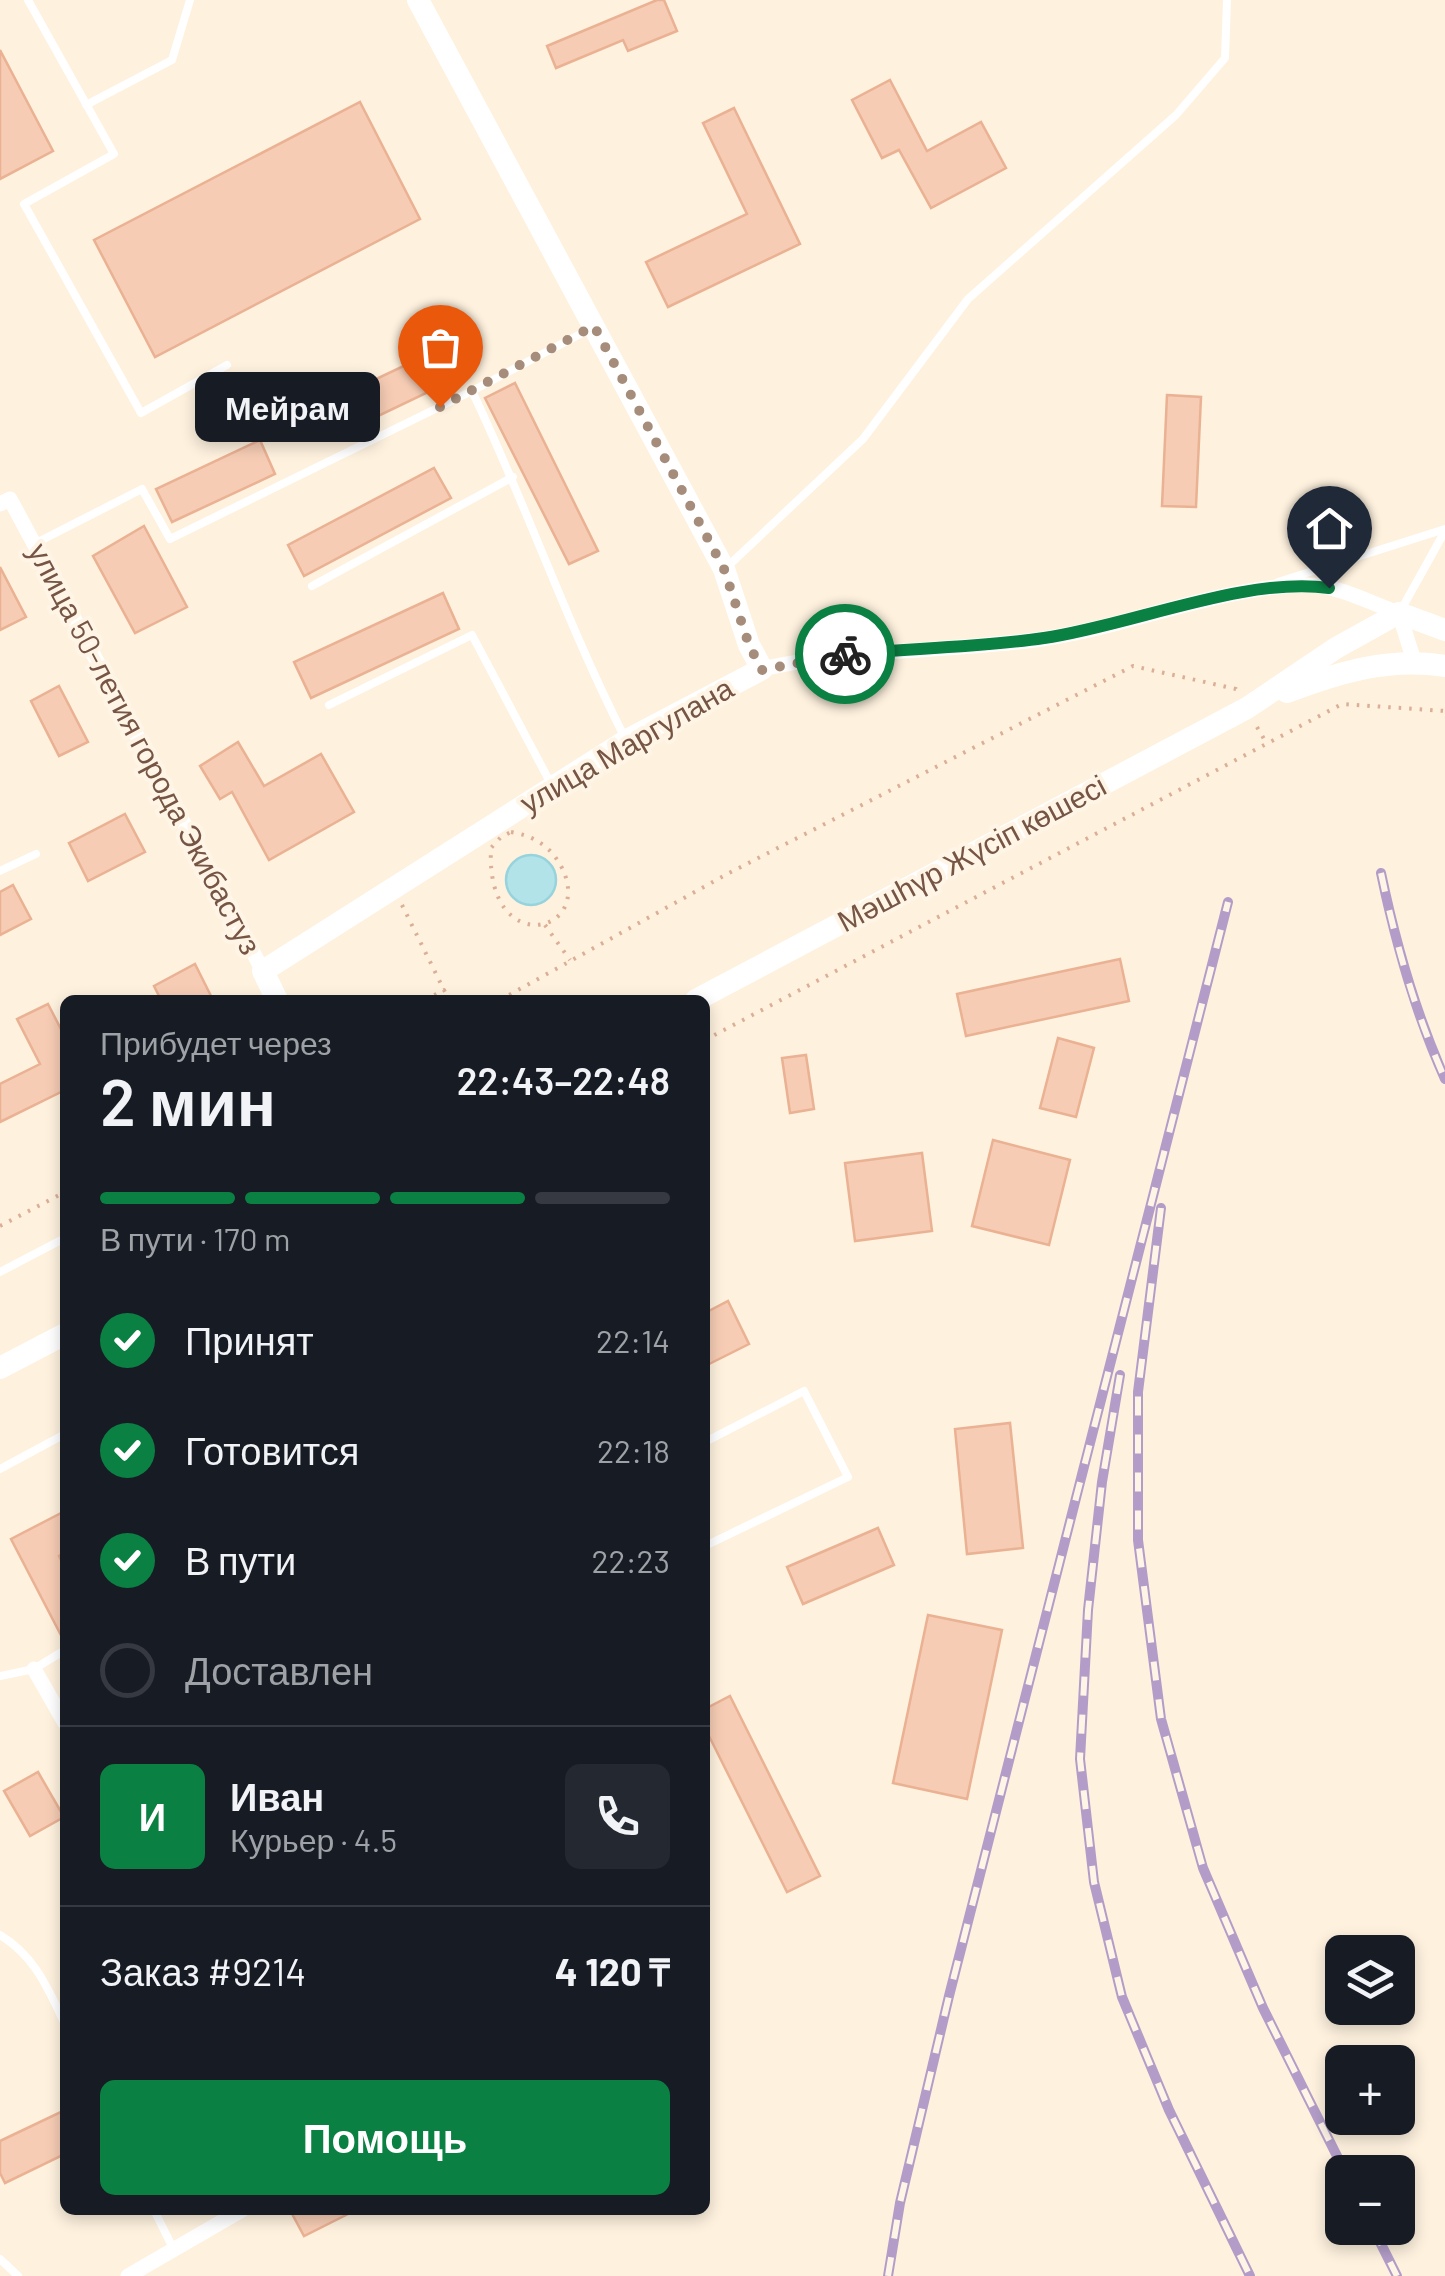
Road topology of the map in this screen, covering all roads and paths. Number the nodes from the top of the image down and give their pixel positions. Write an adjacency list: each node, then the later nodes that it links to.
1 (28, 0): 5 (lane)
2 (190, 0): 5 (lane)
3 (418, 0): 6 (street, улица Маргулана)
4 (1227, 0): 13 (lane)
5 (86, 105): 7 (lane)
6 (594, 326): 8 (lane); 13 (street, улица Маргулана)
7 (227, 365)
8 (472, 390): 9 (lane); 12 (lane)
9 (513, 477): 14 (lane); 24 (lane)
10 (5, 501): 12 (street, улица 50-летия города Экибастуз)
11 (1445, 530): 15 (lane); 16 (lane)
12 (34, 544): 32 (street, улица 50-летия города Экибастуз)
13 (724, 569): 20 (street, улица Маргулана)
14 (312, 586)
15 (1244, 592): 16 (street); 20 (street)
16 (1399, 613): 17 (street); 18 (street); 22 (street)
17 (1445, 630)
18 (1414, 662): 19 (street); 22 (street)
19 (1445, 666)
20 (762, 670): 24 (street, улица Маргулана)
21 (329, 705): 26 (lane)
22 (1247, 708): 25 (path); 31 (path); 38 (street, Мәшһүр Жүсіп көшесі)
23 (1445, 711): 25 (path)
24 (626, 740): 26 (street, улица Маргулана)
25 (1267, 744): 39 (path)
26 (552, 787): 29 (street, улица Маргулана)
27 (36, 854): 28 (lane)
28 (0, 871)
29 (394, 888): 32 (street, улица Маргулана); 33 (path)
30 (545, 925): 30 (path); 31 (path)
31 (570, 960): 37 (path)
32 (263, 971): 34 (street, улица 50-летия города Экибастуз)
33 (444, 990): 35 (path); 36 (path)
34 (275, 995)
35 (434, 995)
36 (447, 995)
37 (509, 995)
38 (705, 995)
39 (710, 1037)
40 (60, 1195): 41 (path)
41 (0, 1226)
42 (60, 1241): 43 (lane)
43 (0, 1272)
44 (60, 1337): 45 (street)
45 (0, 1368)
46 (60, 1437): 48 (lane)
47 (710, 1439): 49 (lane)
48 (0, 1468)
49 (710, 1544)
50 (60, 1653): 51 (lane)
51 (34, 1669): 52 (lane); 53 (street)
52 (0, 1676)
53 (60, 1713)
54 (0, 1935): 55 (lane)
55 (60, 2014)
56 (156, 2215): 58 (lane)
57 (234, 2215): 58 (street)
58 (174, 2250): 61 (street)
59 (0, 2259): 60 (lane)
60 (18, 2276)
61 (128, 2276)

